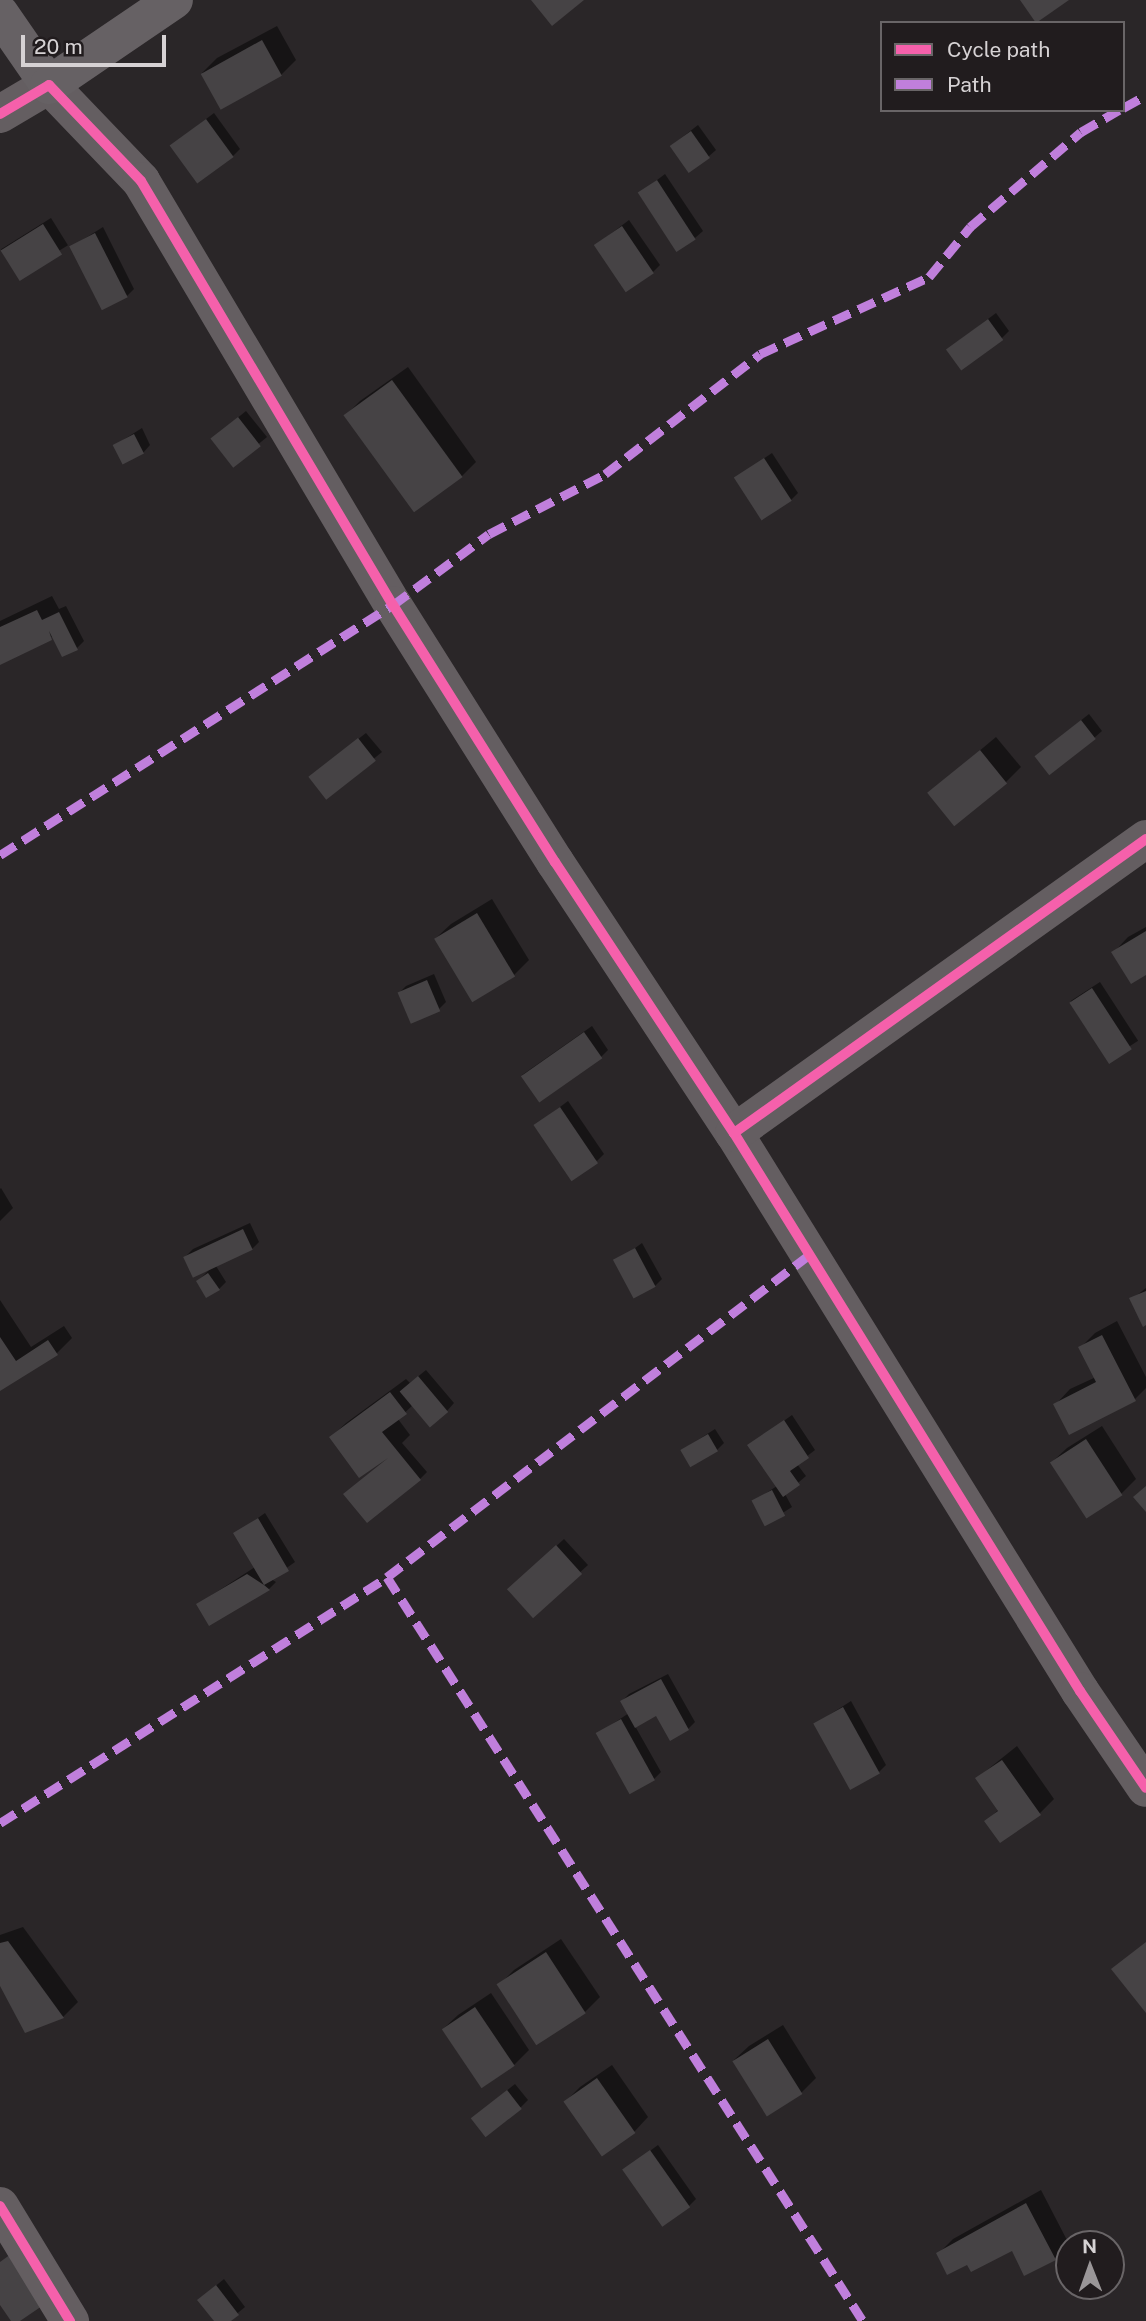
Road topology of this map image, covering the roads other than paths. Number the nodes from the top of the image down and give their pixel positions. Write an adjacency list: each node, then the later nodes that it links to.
1 (174, 0): 3 (street)
2 (0, 14): 3 (street)
3 (49, 85): 4 (street); 6 (street)
4 (0, 114)
5 (1146, 839): 6 (street)
6 (734, 1133): 7 (street)
7 (1146, 1788)
8 (0, 2206): 9 (street)
9 (70, 2321)

